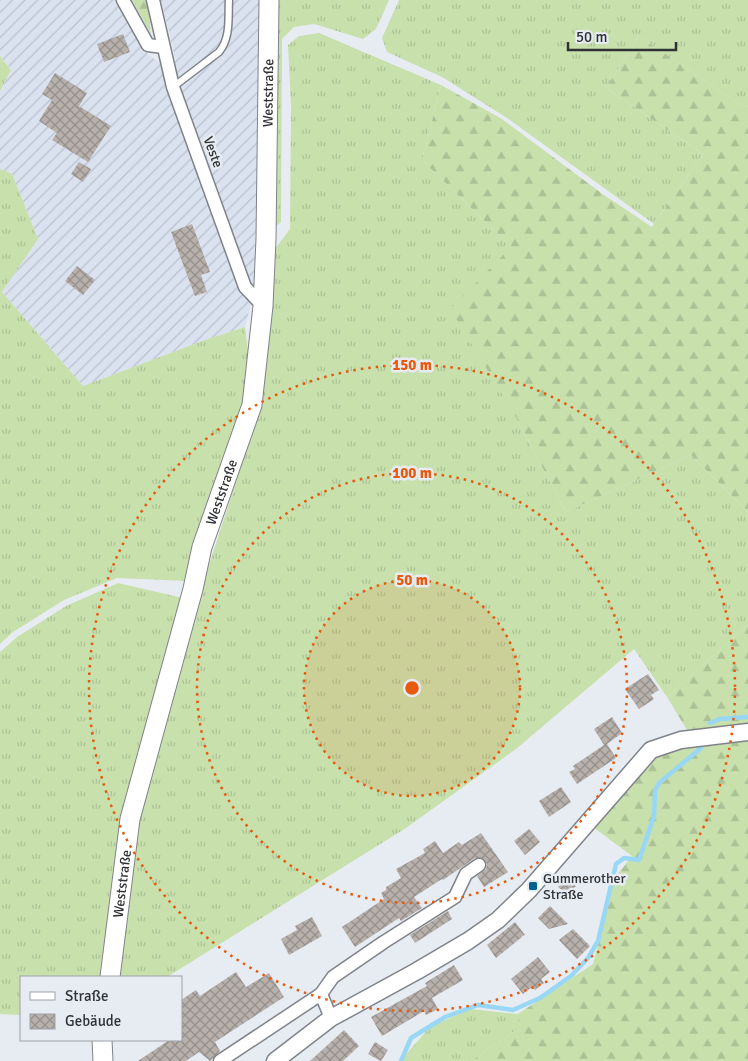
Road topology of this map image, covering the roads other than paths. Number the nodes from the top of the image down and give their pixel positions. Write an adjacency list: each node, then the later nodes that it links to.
1 (123, 0): 5 (street)
2 (153, 0): 5 (street, Veste)
3 (229, 0): 6 (lane)
4 (269, 0): 7 (main road, Weststraße)
5 (163, 47): 6 (street, Veste)
6 (173, 87): 7 (street, Veste)
7 (263, 306): 10 (main road, Weststraße)
8 (748, 732): 12 (street)
9 (479, 865): 11 (street)
10 (110, 976)
11 (321, 994): 12 (street); 15 (street)
12 (331, 1018): 16 (street)
13 (102, 1041): 14 (main road)
14 (104, 1061)
15 (220, 1061)
16 (274, 1061)

